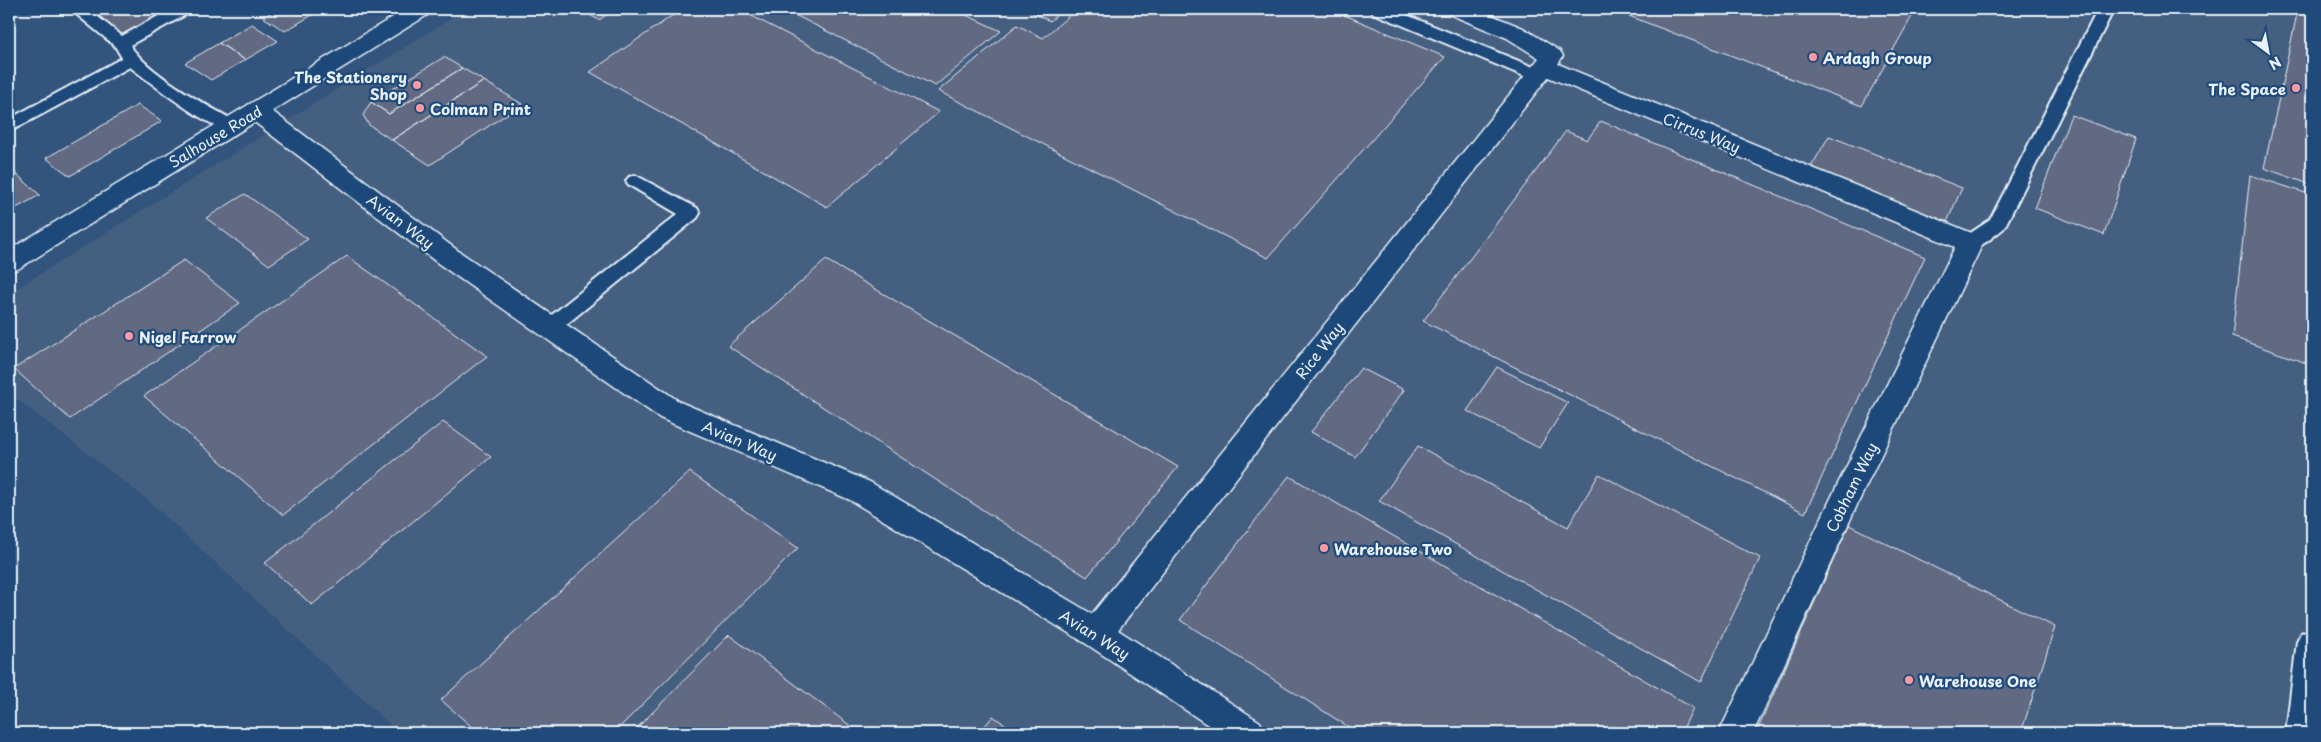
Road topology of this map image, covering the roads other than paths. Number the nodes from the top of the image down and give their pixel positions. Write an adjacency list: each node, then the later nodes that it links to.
1 (78, 9): 7 (lane)
2 (182, 9): 7 (lane)
3 (421, 9): 10 (street, Salhouse Road)
4 (1379, 9): 9 (lane)
5 (1457, 9): 9 (street)
6 (2106, 9): 14 (lane)
7 (121, 43): 8 (lane)
8 (131, 60): 11 (lane); 12 (lane)
9 (1540, 71): 14 (street, Cirrus Way); 17 (street, Rice Way)
10 (256, 111): 12 (street, Salhouse Road); 16 (street, Avian Way)
11 (9, 126)
12 (231, 126): 15 (street, Salhouse Road)
13 (634, 181): 16 (lane)
14 (1970, 243): 20 (street, Cobham Way)
15 (9, 262)
16 (550, 327): 17 (street, Avian Way)
17 (1096, 633): 19 (street, Avian Way)
18 (2312, 640): 21 (lane)
19 (1248, 733)
20 (1736, 733)
21 (2298, 733)

